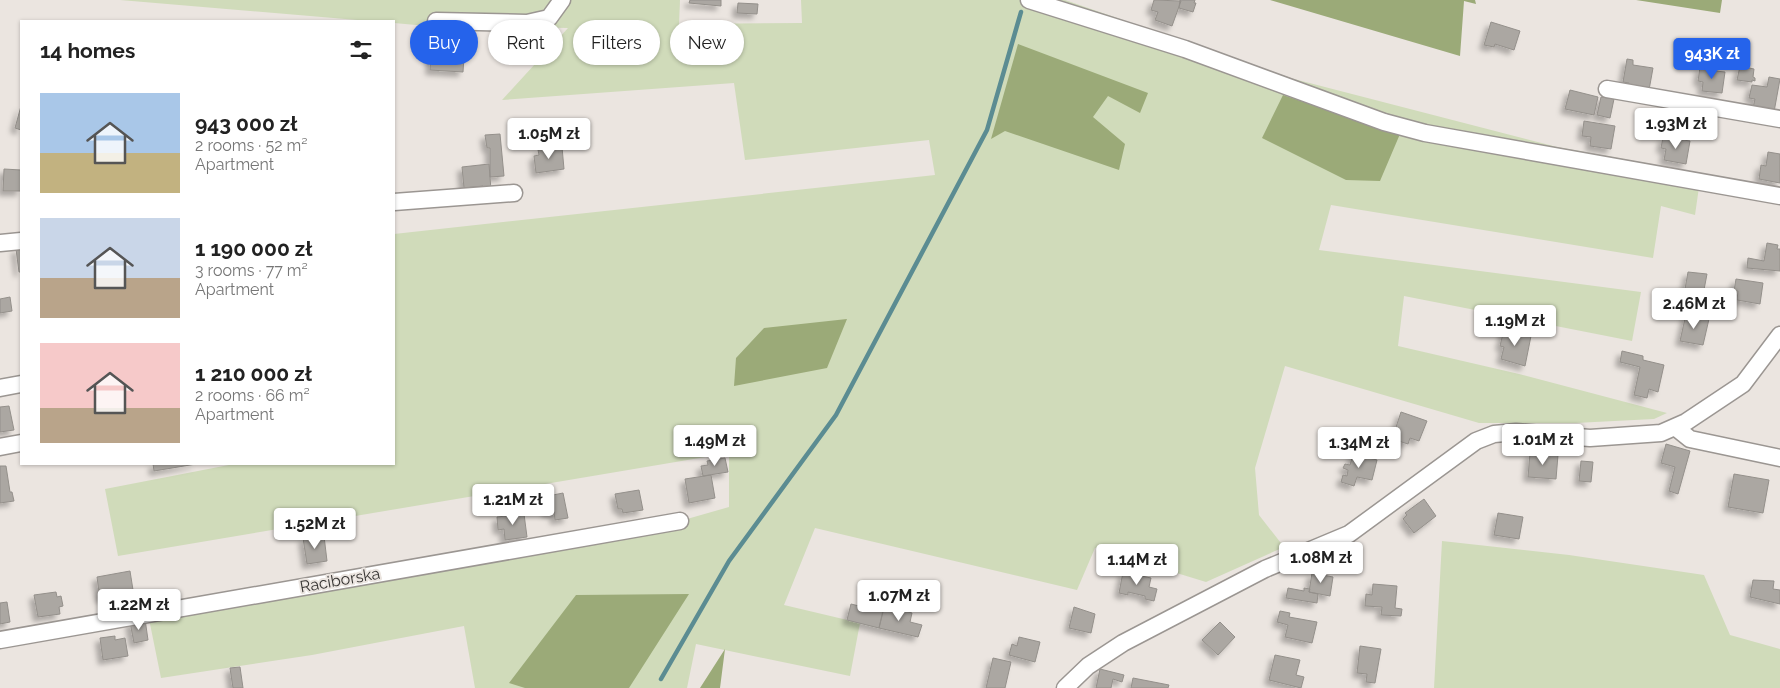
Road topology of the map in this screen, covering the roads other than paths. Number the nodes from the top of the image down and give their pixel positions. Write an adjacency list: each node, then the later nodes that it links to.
1 (562, 0): 3 (street)
2 (1029, 0): 7 (street)
3 (478, 21)
4 (1607, 89): 5 (street)
5 (1780, 119)
6 (514, 193): 8 (street)
7 (1780, 196)
8 (395, 202)
9 (20, 241): 10 (street)
10 (0, 243)
11 (1780, 335): 14 (street)
12 (20, 384): 13 (street)
13 (0, 388)
14 (1675, 427): 17 (street); 20 (street)
15 (20, 443): 16 (street)
16 (0, 446)
17 (1780, 458)
18 (680, 521): 19 (street, Raciborska)
19 (0, 640)
20 (1065, 688)

